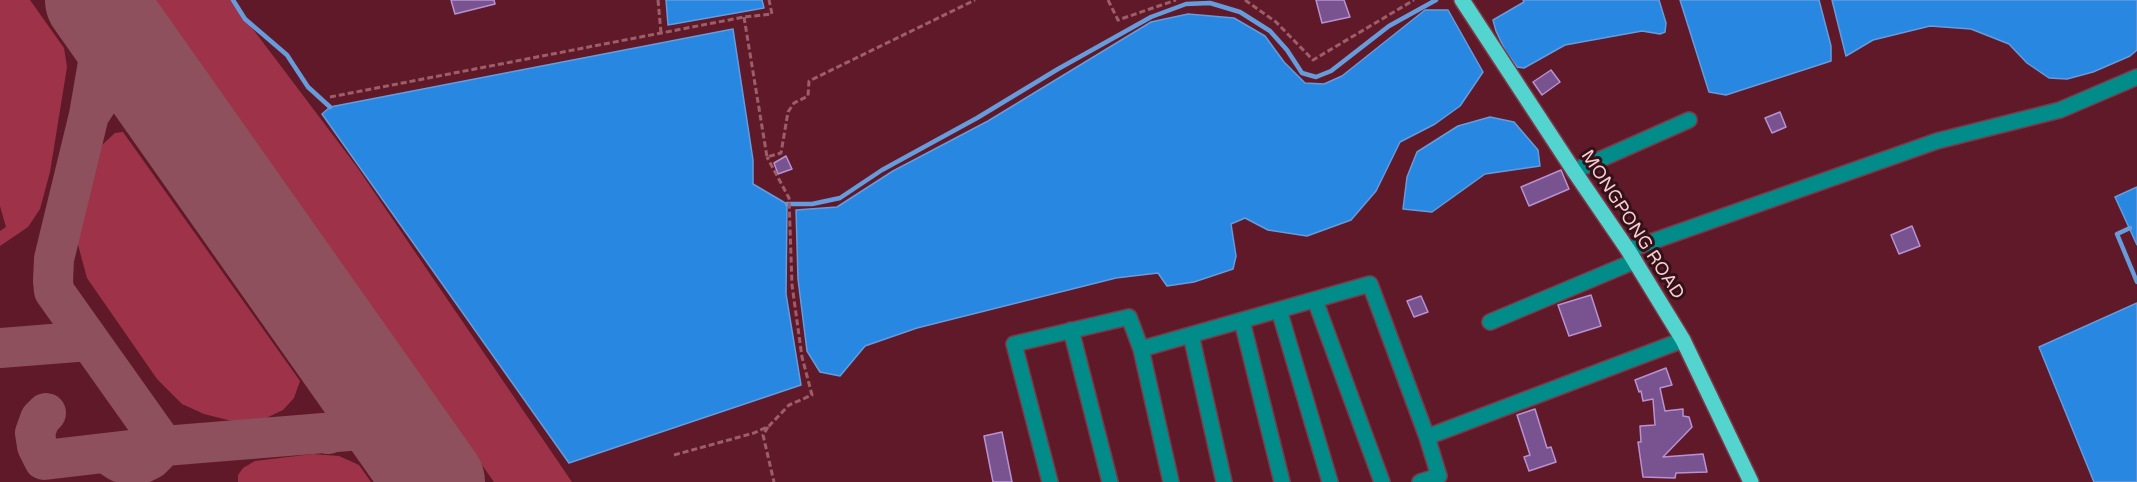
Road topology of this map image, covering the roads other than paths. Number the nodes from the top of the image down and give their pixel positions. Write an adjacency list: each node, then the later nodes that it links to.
1 (1462, 0): 4 (main road, MONGPONG ROAD)
2 (2137, 77): 5 (street)
3 (1689, 120): 4 (street)
4 (1574, 171): 5 (main road, MONGPONG ROAD)
5 (1632, 256): 9 (street); 12 (main road, MONGPONG ROAD)
6 (1315, 300): 7 (street); 14 (street); 21 (street)
7 (1279, 310): 8 (street); 20 (street)
8 (1242, 321): 11 (street); 19 (street)
9 (1490, 322)
10 (1071, 330): 13 (street); 15 (street); 16 (street)
11 (1191, 335): 13 (street); 18 (street)
12 (1683, 340): 14 (street); 23 (main road, MONGPONG ROAD)
13 (1141, 349): 17 (street)
14 (1427, 436): 22 (street)
15 (1050, 482)
16 (1110, 482)
17 (1171, 482)
18 (1224, 482)
19 (1282, 482)
20 (1330, 482)
21 (1382, 482)
22 (1420, 482)
23 (1751, 482)

